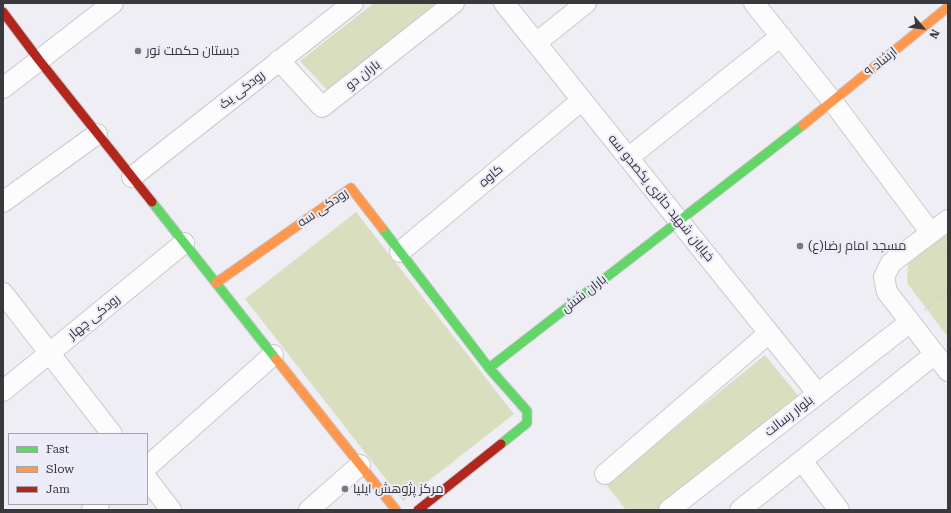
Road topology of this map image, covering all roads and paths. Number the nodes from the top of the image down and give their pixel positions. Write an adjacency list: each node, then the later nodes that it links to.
1 (113, 3): 11 (street)
2 (353, 3): 12 (street, رودکی یک)
3 (454, 3): 12 (street, باران دو)
4 (504, 3): 10 (street, خیابان شهید حائری یکصدو سه)
5 (586, 3): 10 (street)
6 (754, 3): 9 (street)
7 (948, 7): 15 (street, ارشاد ۹)
8 (3, 12): 11 (street)
9 (781, 36): 15 (street); 17 (street)
10 (536, 43): 14 (street, خیابان شهید حائری یکصدو سه)
11 (39, 60): 13 (street); 16 (street)
12 (280, 60): 18 (street, رودکی یک)
13 (3, 88)
14 (582, 100): 17 (street, خیابان شهید حائری یکصدو سه); 24 (street, کاوه)
15 (833, 102): 20 (street, ارشاد ۹); 22 (street)
16 (97, 134): 18 (street); 19 (street)
17 (628, 158): 20 (street, خیابان شهید حائری یکصدو سه)
18 (132, 177): 23 (street)
19 (3, 202)
20 (679, 220): 29 (street, خیابان شهید حائری یکصدو سه); 33 (street, باران شش)
21 (948, 220): 22 (street)
22 (931, 233): 28 (street)
23 (184, 243): 25 (street); 30 (street, رودکی چهار)
24 (400, 252): 25 (street, رودکی سه); 33 (street, رودکی سه)
25 (216, 283): 32 (street)
26 (948, 292): 28 (path)
27 (3, 293): 30 (street)
28 (910, 322): 31 (street); 36 (street, بلوار رسالت)
29 (769, 333): 36 (street, خیابان شهید حائری یکصدو سه); 41 (street)
30 (50, 353): 35 (street, رودکی چهار); 37 (street)
31 (935, 354): 34 (street); 38 (street)
32 (273, 355): 39 (street); 40 (street)
33 (489, 368): 46 (street, رودکی سه)
34 (948, 371)
35 (3, 391)
36 (818, 394): 47 (street, بلوار رسالت)
37 (111, 433)
38 (802, 461): 48 (street); 49 (street)
39 (360, 465): 44 (street); 45 (street)
40 (148, 466)
41 (605, 474)
42 (148, 480): 43 (street)
43 (171, 510)
44 (309, 510)
45 (396, 510)
46 (418, 510)
47 (669, 510)
48 (740, 510)
49 (839, 510)

